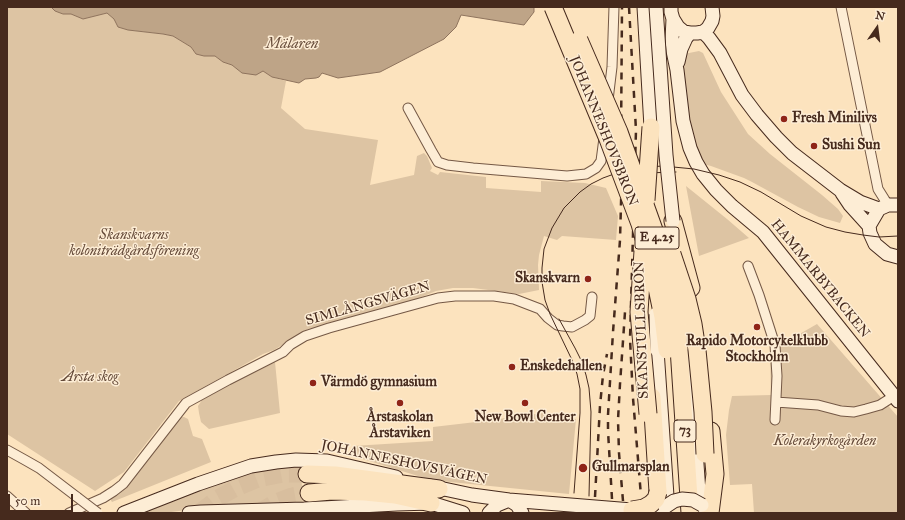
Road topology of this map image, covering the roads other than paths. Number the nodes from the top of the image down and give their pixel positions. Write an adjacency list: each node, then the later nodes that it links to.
1 (553, 7): 17 (highway, JOHANNESHOVSBRON / E 4.25, bridge)
2 (566, 7): 17 (highway, JOHANNESHOVSBRON / E 4.25, bridge)
3 (614, 7): 14 (street)
4 (644, 7): 16 (main road, SKANSTULLSBRON)
5 (656, 7): 20 (main road, bridge)
6 (712, 7): 9 (main road)
7 (841, 7): 19 (street)
8 (672, 13): 10 (main road); 13 (main road, HAMMARBYBACKEN)
9 (712, 21): 10 (main road, HAMMARBYBACKEN); 12 (main road)
10 (696, 33): 12 (main road); 13 (main road, HAMMARBYBACKEN)
11 (562, 51): 14 (street)
12 (720, 53): 18 (main road)
13 (677, 70): 26 (main road, HAMMARBYBACKEN)
14 (608, 98): 15 (street)
15 (408, 108)
16 (651, 127): 37 (main road, SKANSTULLSBRON, bridge); 37 (highway, bridge)
17 (613, 135): 25 (highway, JOHANNESHOVSBRON / E 4.25, bridge); 35 (highway, bridge); 36 (highway, bridge)
18 (840, 190): 19 (main road); 21 (main road)
19 (888, 206): 21 (main road)
20 (672, 221): 35 (main road, bridge); 35 (highway)
21 (869, 226): 22 (main road)
22 (898, 259)
23 (748, 266): 27 (street)
24 (592, 297): 39 (street, SIMLÅNGSVÄGEN)
25 (673, 349): 35 (highway, 73); 37 (highway, 73)
26 (896, 399): 27 (street)
27 (776, 402): 28 (street)
28 (775, 420)
29 (7, 450): 40 (street, bridge)
30 (307, 474): 33 (highway)
31 (310, 493): 33 (highway)
32 (7, 496): 38 (street)
33 (435, 496): 34 (main road, JOHANNESHOVSVÄGEN); 41 (main road, JOHANNESHOVSVÄGEN); 42 (main road, JOHANNESHOVSVÄGEN); 43 (main road, JOHANNESHOVSVÄGEN)
34 (509, 500): 36 (main road, JOHANNESHOVSVÄGEN); 44 (main road); 45 (main road)
35 (703, 511): 37 (main road, bridge)
36 (635, 512)
37 (665, 512)
38 (26, 513)
39 (69, 513)
40 (98, 513)
41 (124, 513)
42 (189, 513)
43 (463, 513)
44 (489, 513)
45 (522, 513)

